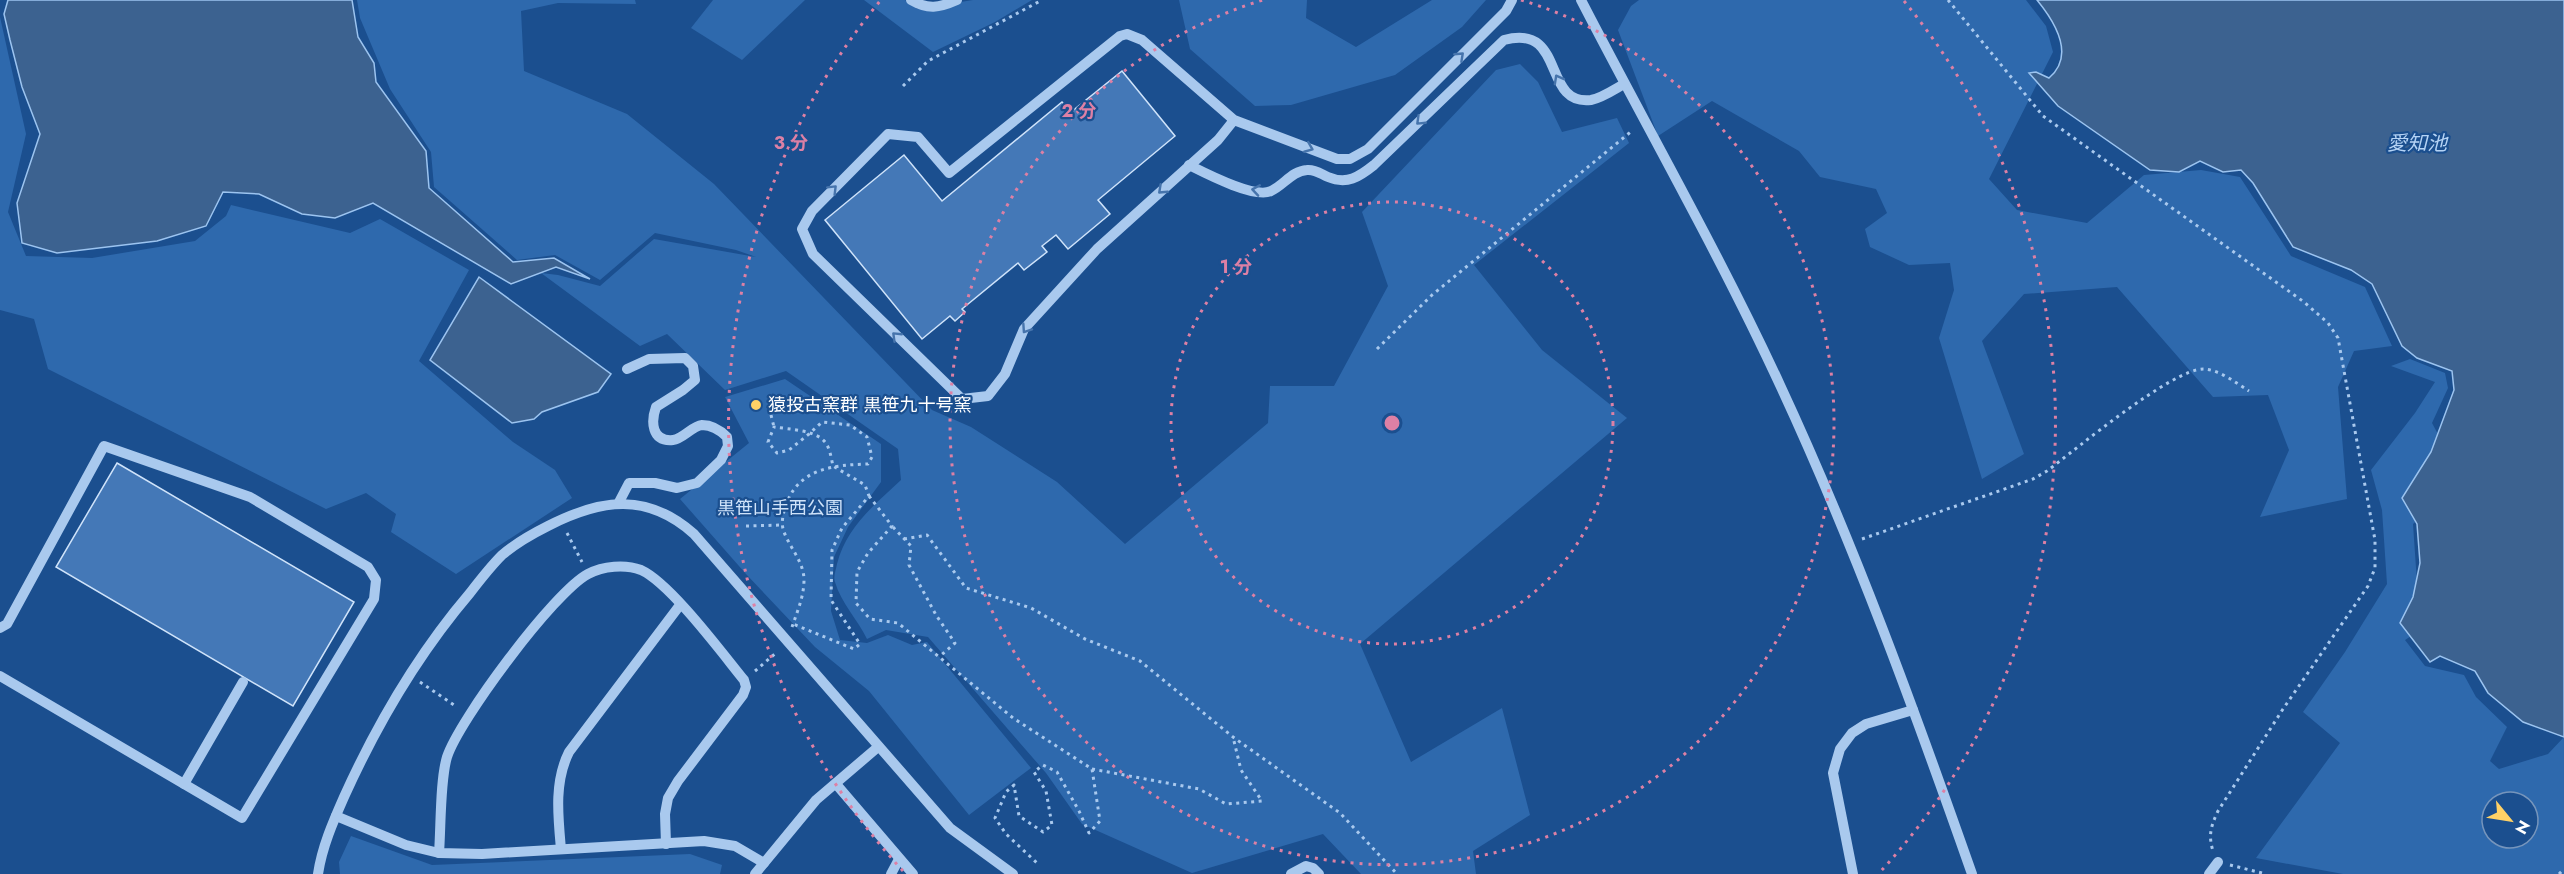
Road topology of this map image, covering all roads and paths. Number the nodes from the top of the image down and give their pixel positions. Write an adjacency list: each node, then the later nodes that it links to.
1 (911, 0): 2 (street)
2 (957, 0)
3 (1042, 0): 8 (path)
4 (1512, 0): 9 (street, one-way to 4)
5 (1581, 0): 7 (street)
6 (1948, 0): 49 (path)
7 (1624, 84): 10 (street); 11 (street, one-way to 11)
8 (903, 86)
9 (1234, 120): 11 (street); 11 (street, one-way to 9)
10 (1644, 121): 12 (path); 26 (street)
11 (1189, 165)
12 (1377, 349)
13 (627, 369): 20 (street)
14 (2249, 391): 26 (path)
15 (771, 415): 16 (path)
16 (774, 427): 17 (path); 17 (path)
17 (809, 434): 18 (path); 18 (path)
18 (833, 466): 19 (path); 22 (path)
19 (869, 496): 24 (path); 29 (path)
20 (618, 504): 21 (street); 31 (street)
21 (560, 520): 27 (path); 33 (street)
22 (783, 525): 23 (path); 29 (path)
23 (746, 526)
24 (892, 526): 25 (path); 32 (path)
25 (904, 539): 32 (path); 39 (path)
26 (1850, 543): 37 (street)
27 (588, 574): 28 (street); 38 (street)
28 (680, 605): 35 (street); 46 (street)
29 (793, 624): 31 (path)
30 (0, 628): 42 (street)
31 (788, 643): 35 (path); 40 (street)
32 (939, 657): 41 (path)
33 (410, 674): 38 (path); 44 (street)
34 (0, 676): 42 (street)
35 (744, 680): 45 (street)
36 (243, 682): 42 (street)
37 (1912, 710): 61 (street); 62 (street)
38 (468, 714): 47 (street)
39 (1233, 737): 41 (path); 60 (path)
40 (878, 747): 43 (street); 57 (street)
41 (1092, 769): 51 (path)
42 (184, 784)
43 (836, 784): 48 (street); 50 (street)
44 (336, 816): 47 (street); 53 (street)
45 (666, 844): 46 (street); 50 (street)
46 (561, 849): 47 (street)
47 (439, 853)
48 (899, 859): 55 (street); 56 (street)
49 (2218, 862): 63 (street); 64 (path)
50 (764, 863): 54 (street)
51 (1037, 863)
52 (2564, 869): 65 (path)
53 (318, 874)
54 (755, 874)
55 (891, 874)
56 (914, 874)
57 (1013, 874)
58 (1291, 874): 59 (street)
59 (1319, 874)
60 (1396, 874)
61 (1853, 874)
62 (1972, 874)
63 (2209, 874)
64 (2266, 874)
65 (2559, 874)

